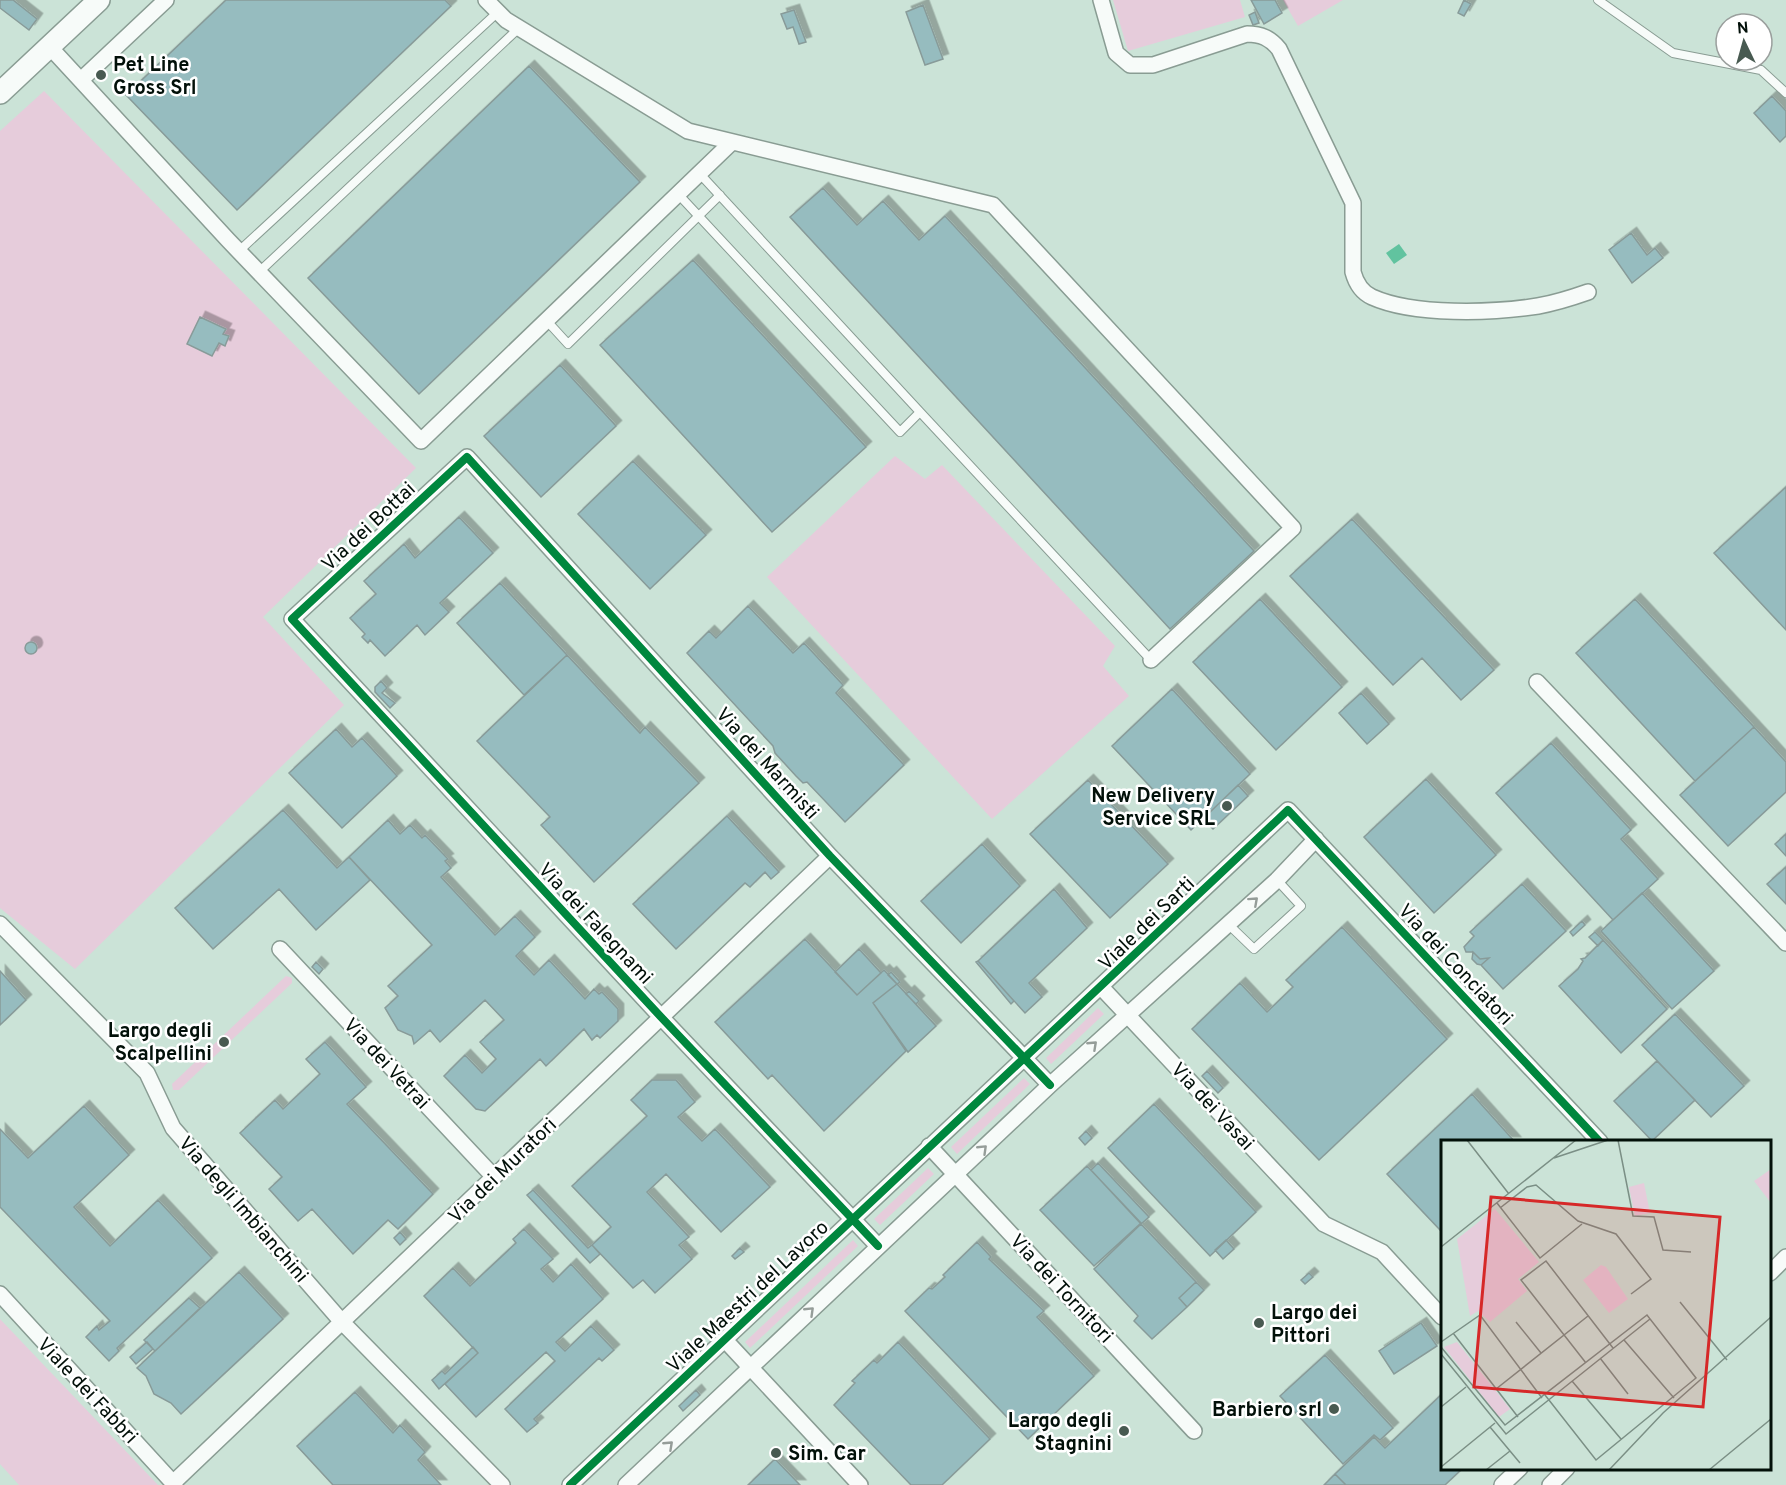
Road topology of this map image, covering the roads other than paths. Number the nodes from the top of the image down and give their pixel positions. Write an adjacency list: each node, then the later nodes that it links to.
1 (99, 0): 8 (street)
2 (166, 0): 9 (street)
3 (486, 0): 6 (street)
4 (1101, 0): 19 (street)
5 (1598, 0): 11 (lane)
6 (498, 12): 7 (street); 17 (lane)
7 (519, 28): 12 (street); 18 (lane)
8 (49, 46): 9 (street); 10 (street)
9 (82, 79): 17 (street)
10 (0, 93)
11 (1786, 93)
12 (732, 142): 13 (street); 24 (street)
13 (700, 174): 14 (street); 15 (lane)
14 (679, 195): 16 (lane); 20 (street)
15 (720, 195): 16 (lane); 21 (lane)
16 (699, 216): 20 (lane); 21 (lane)
17 (239, 251): 18 (street)
18 (259, 272): 20 (street)
19 (1588, 292)
20 (547, 321)
21 (920, 412): 24 (lane)
22 (467, 457): 23 (street, Via dei Bottai); 28 (street, Via dei Marmisti)
23 (292, 619): 36 (street, Via dei Falegnami)
24 (1151, 660)
25 (1537, 682): 32 (street)
26 (1288, 810): 27 (street, Via dei Conciatori); 34 (street, Viale dei Sarti)
27 (1316, 839): 29 (street); 39 (street, Via dei Conciatori)
28 (830, 856): 36 (street, Via dei Muratori); 37 (street, Via dei Marmisti)
29 (1277, 880): 31 (street, one-way to 29); 31 (lane)
30 (0, 924): 49 (street, Via degli Imbianchini)
31 (1228, 924): 35 (street)
32 (1786, 943)
33 (280, 949): 42 (street, Via dei Vetrai)
34 (1102, 988): 35 (street, Via dei Vasai); 37 (street, Viale dei Sarti)
35 (1126, 1015): 38 (street, one-way to 35); 48 (street, Via dei Vasai)
36 (661, 1017): 42 (street, Via dei Muratori); 43 (street, Via dei Falegnami)
37 (1025, 1057): 38 (street, Via dei Marmisti); 40 (street, Viale Maestri del Lavoro)
38 (1050, 1085): 41 (street, one-way to 38)
39 (1598, 1140)
40 (929, 1146): 41 (street, Via dei Tornitori); 43 (street, Viale Maestri del Lavoro)
41 (957, 1173): 44 (street); 52 (street, Via dei Tornitori)
42 (494, 1177): 49 (street, Via dei Muratori)
43 (853, 1219): 44 (street, Via dei Falegnami); 50 (street, Viale Maestri del Lavoro)
44 (878, 1246): 51 (street, one-way to 44)
45 (1786, 1257): 46 (street)
46 (1771, 1273)
47 (0, 1294): 55 (street, Viale dei Fabbri)
48 (1441, 1315)
49 (342, 1322): 55 (street, Via dei Muratori); 56 (street, Via degli Imbianchini)
50 (725, 1340): 51 (street); 57 (street, Viale Maestri del Lavoro)
51 (751, 1368): 58 (street, one-way to 51); 59 (street)
52 (1194, 1431)
53 (1518, 1470): 60 (street)
54 (1566, 1470): 61 (street)
55 (174, 1484)
56 (502, 1485)
57 (570, 1485)
58 (626, 1485)
59 (860, 1485)
60 (1502, 1485)
61 (1550, 1485)

